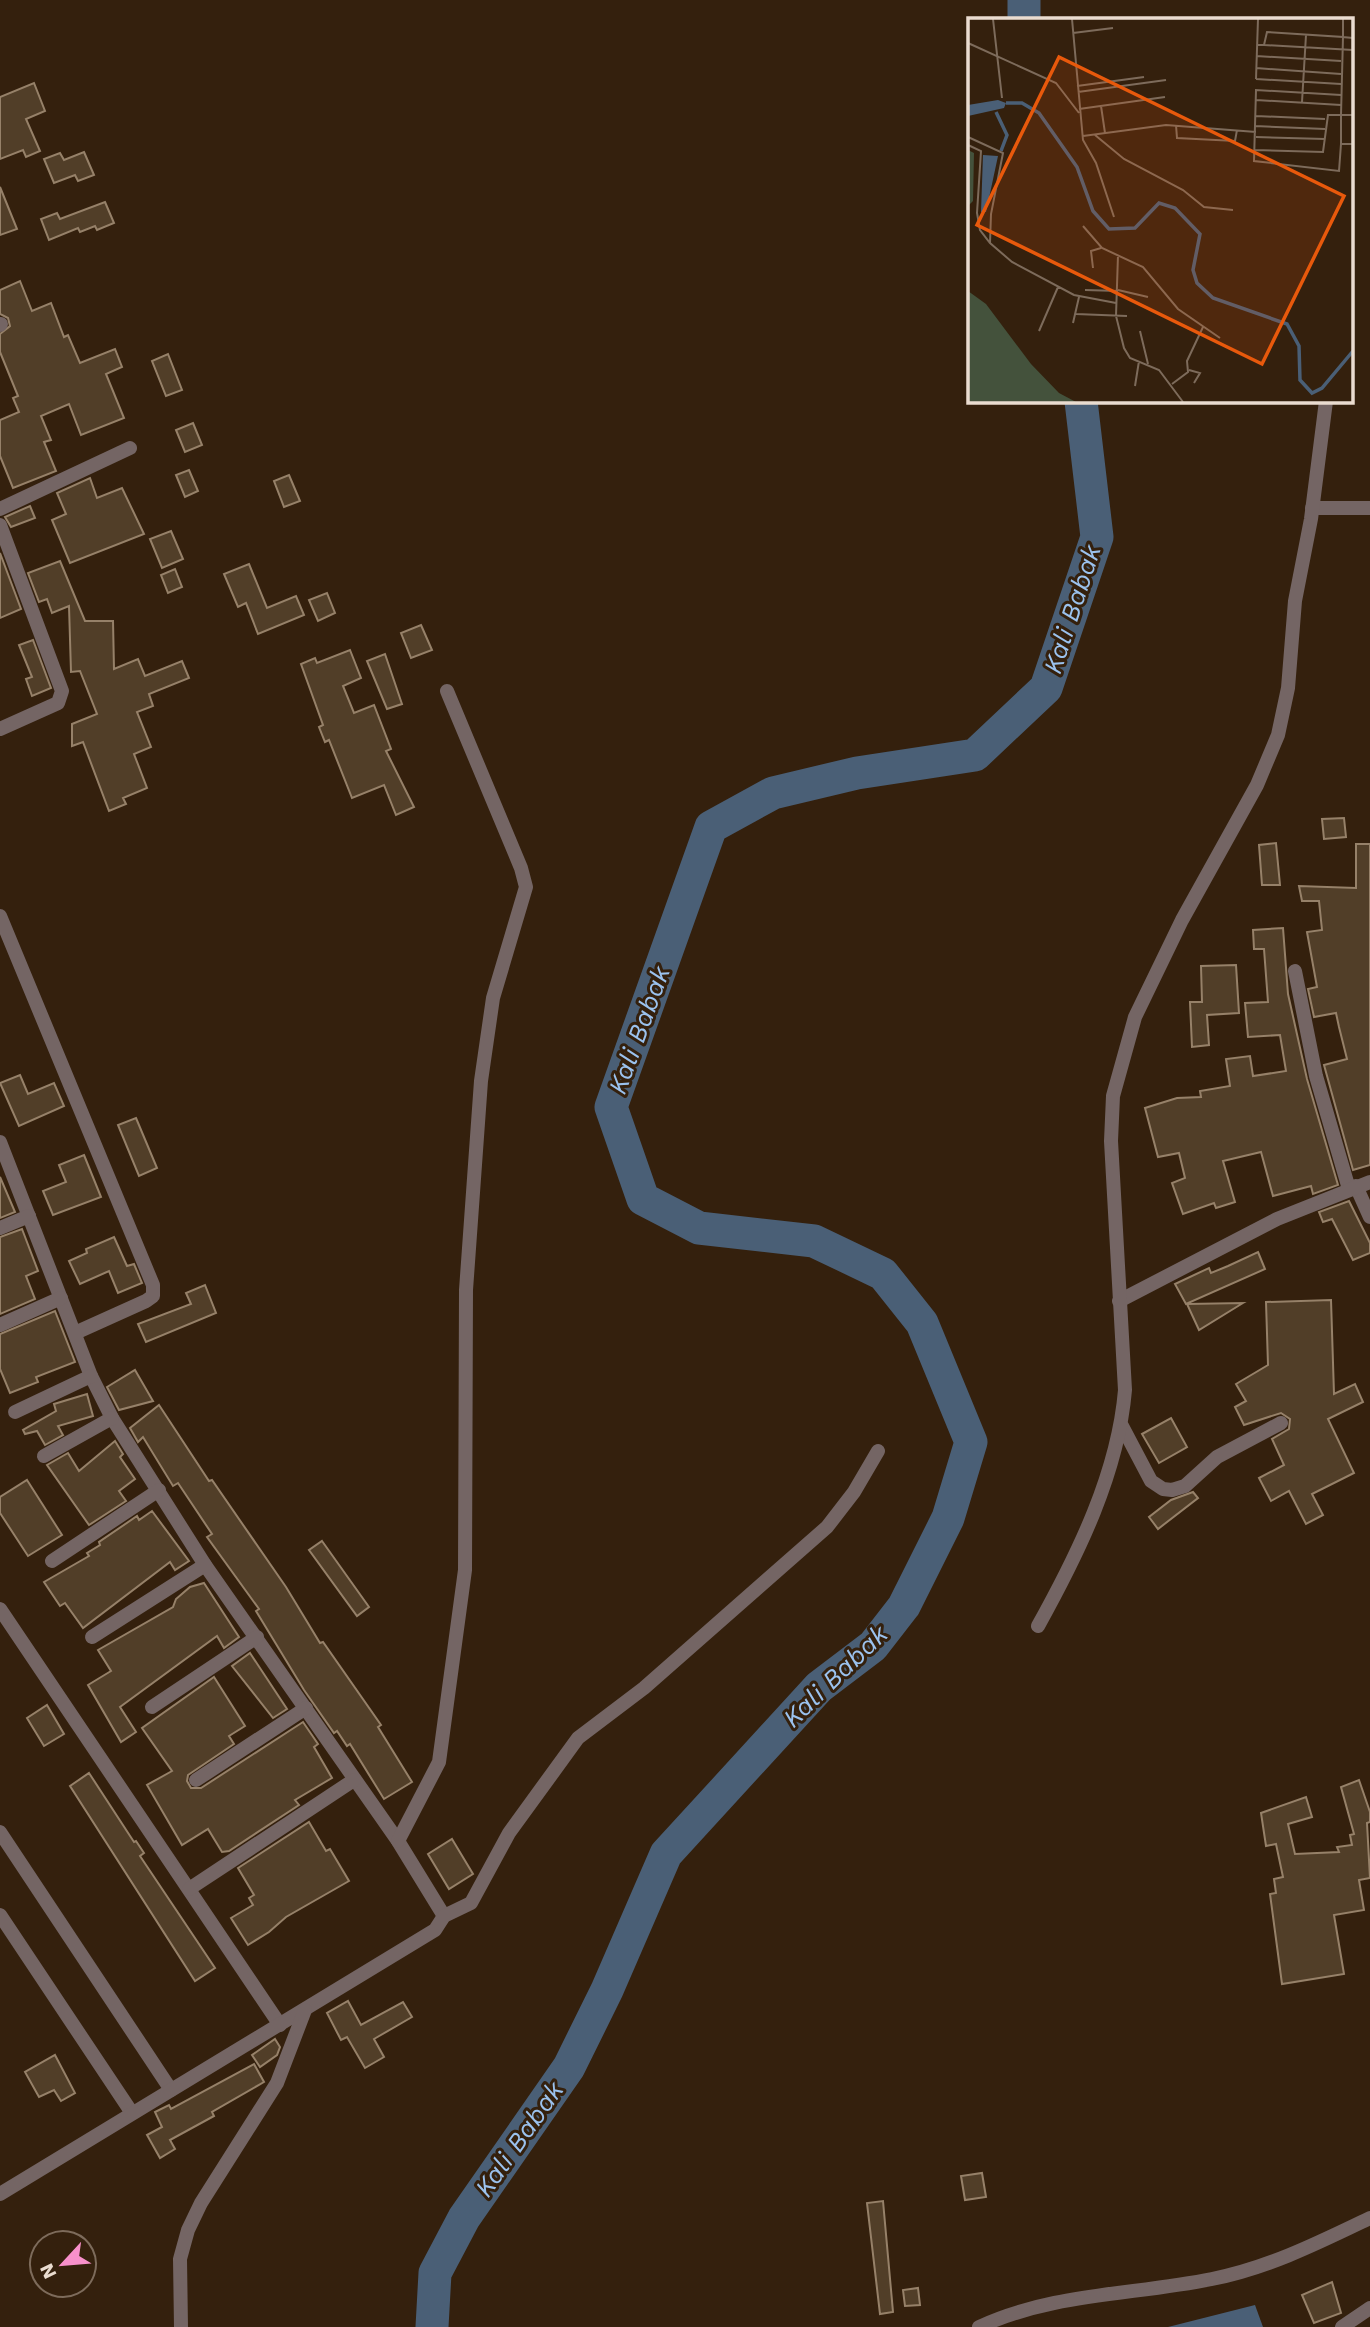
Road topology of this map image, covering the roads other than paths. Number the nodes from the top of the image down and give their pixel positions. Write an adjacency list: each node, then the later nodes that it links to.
1 (1326, 402): 3 (street)
2 (131, 448): 5 (street)
3 (1312, 508): 4 (street); 17 (street)
4 (1370, 508)
5 (0, 509)
6 (0, 525): 8 (street)
7 (447, 691): 39 (street)
8 (0, 729)
9 (0, 916): 19 (street)
10 (1295, 971): 12 (street)
11 (0, 1142): 13 (street)
12 (1358, 1186): 14 (street); 17 (street)
13 (29, 1216): 15 (street); 16 (street)
14 (1370, 1217)
15 (0, 1228)
16 (61, 1298): 18 (street); 19 (street)
17 (1119, 1301): 24 (street)
18 (0, 1325)
19 (75, 1333): 20 (street)
20 (91, 1376): 21 (street); 22 (street)
21 (15, 1412)
22 (112, 1418): 26 (street); 27 (street)
23 (1282, 1423): 24 (street)
24 (1122, 1426): 31 (street)
25 (878, 1451): 42 (street)
26 (44, 1456)
27 (159, 1490): 28 (street); 29 (street)
28 (52, 1561)
29 (205, 1564): 32 (street); 33 (street)
30 (0, 1609): 40 (street)
31 (1038, 1626)
32 (92, 1637)
33 (257, 1637): 34 (street); 35 (street)
34 (152, 1707)
35 (306, 1708): 36 (street); 37 (street)
36 (196, 1780)
37 (354, 1780): 39 (street); 40 (street)
38 (0, 1832): 45 (street)
39 (398, 1841): 42 (street)
40 (189, 1889): 44 (street)
41 (0, 1916): 46 (street)
42 (444, 1916): 43 (street)
43 (304, 2010): 44 (street); 50 (street)
44 (279, 2025): 45 (street)
45 (172, 2090): 46 (street)
46 (132, 2113): 47 (street)
47 (0, 2194)
48 (1370, 2218): 51 (street)
49 (1370, 2308): 52 (street)
50 (181, 2327)
51 (979, 2327)
52 (1342, 2327)

